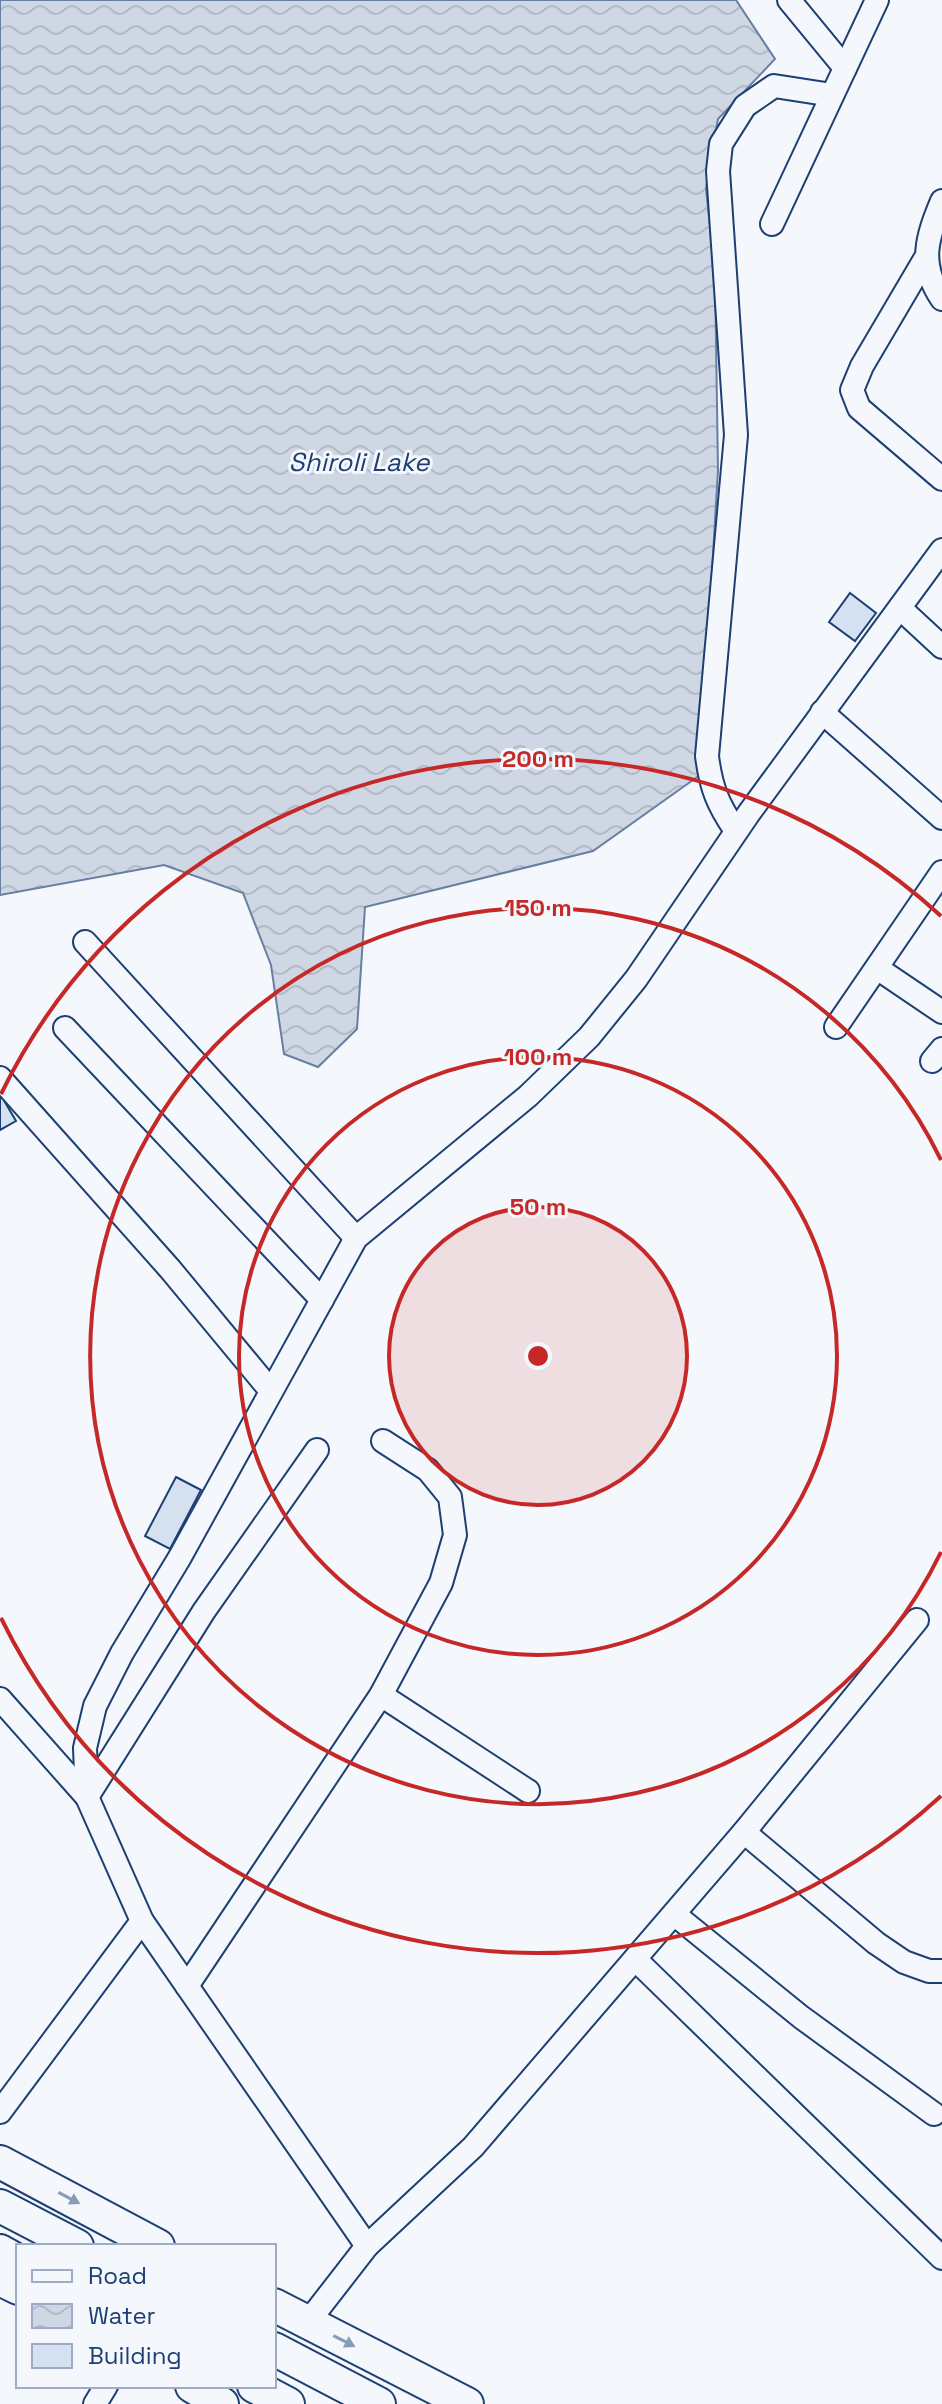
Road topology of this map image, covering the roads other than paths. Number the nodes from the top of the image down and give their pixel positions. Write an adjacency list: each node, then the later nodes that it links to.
1 (789, 0): 3 (street)
2 (877, 0): 3 (street)
3 (845, 68): 4 (street)
4 (832, 95): 6 (street); 15 (street)
5 (942, 201): 7 (street)
6 (772, 224)
7 (925, 259): 8 (street); 9 (street)
8 (942, 299)
9 (942, 479)
10 (942, 550): 11 (street)
11 (901, 609): 12 (street); 13 (street)
12 (942, 647)
13 (822, 712): 14 (street); 15 (street)
14 (942, 818)
15 (736, 831): 23 (street)
16 (938, 886): 18 (street)
17 (85, 942): 23 (street)
18 (877, 968): 19 (street); 20 (street)
19 (942, 1012)
20 (836, 1027)
21 (65, 1028): 24 (street)
22 (0, 1078): 25 (street)
23 (356, 1238): 24 (street)
24 (322, 1300): 25 (street)
25 (271, 1391): 32 (street)
26 (383, 1441): 29 (street)
27 (317, 1450): 32 (street)
28 (917, 1620): 33 (street)
29 (381, 1695): 31 (street); 38 (street)
30 (0, 1699): 32 (street)
31 (528, 1791)
32 (87, 1797): 35 (street)
33 (744, 1832): 34 (street); 37 (street)
34 (674, 1914): 36 (street); 40 (street)
35 (142, 1921): 38 (street); 39 (street)
36 (635, 1959): 45 (street); 46 (street)
37 (942, 1971)
38 (187, 1986): 45 (street)
39 (0, 2112)
40 (934, 2114)
41 (0, 2162): 44 (highway, one-way to 44)
42 (0, 2206): 43 (highway)
43 (73, 2244)
44 (154, 2244)
45 (367, 2246): 48 (street)
46 (942, 2257)
47 (276, 2306): 48 (highway)
48 (308, 2322): 55 (highway, one-way to 55)
49 (276, 2350): 54 (highway)
50 (195, 2388): 52 (highway)
51 (258, 2388): 53 (highway)
52 (222, 2404)
53 (288, 2404)
54 (379, 2404)
55 (467, 2404)

